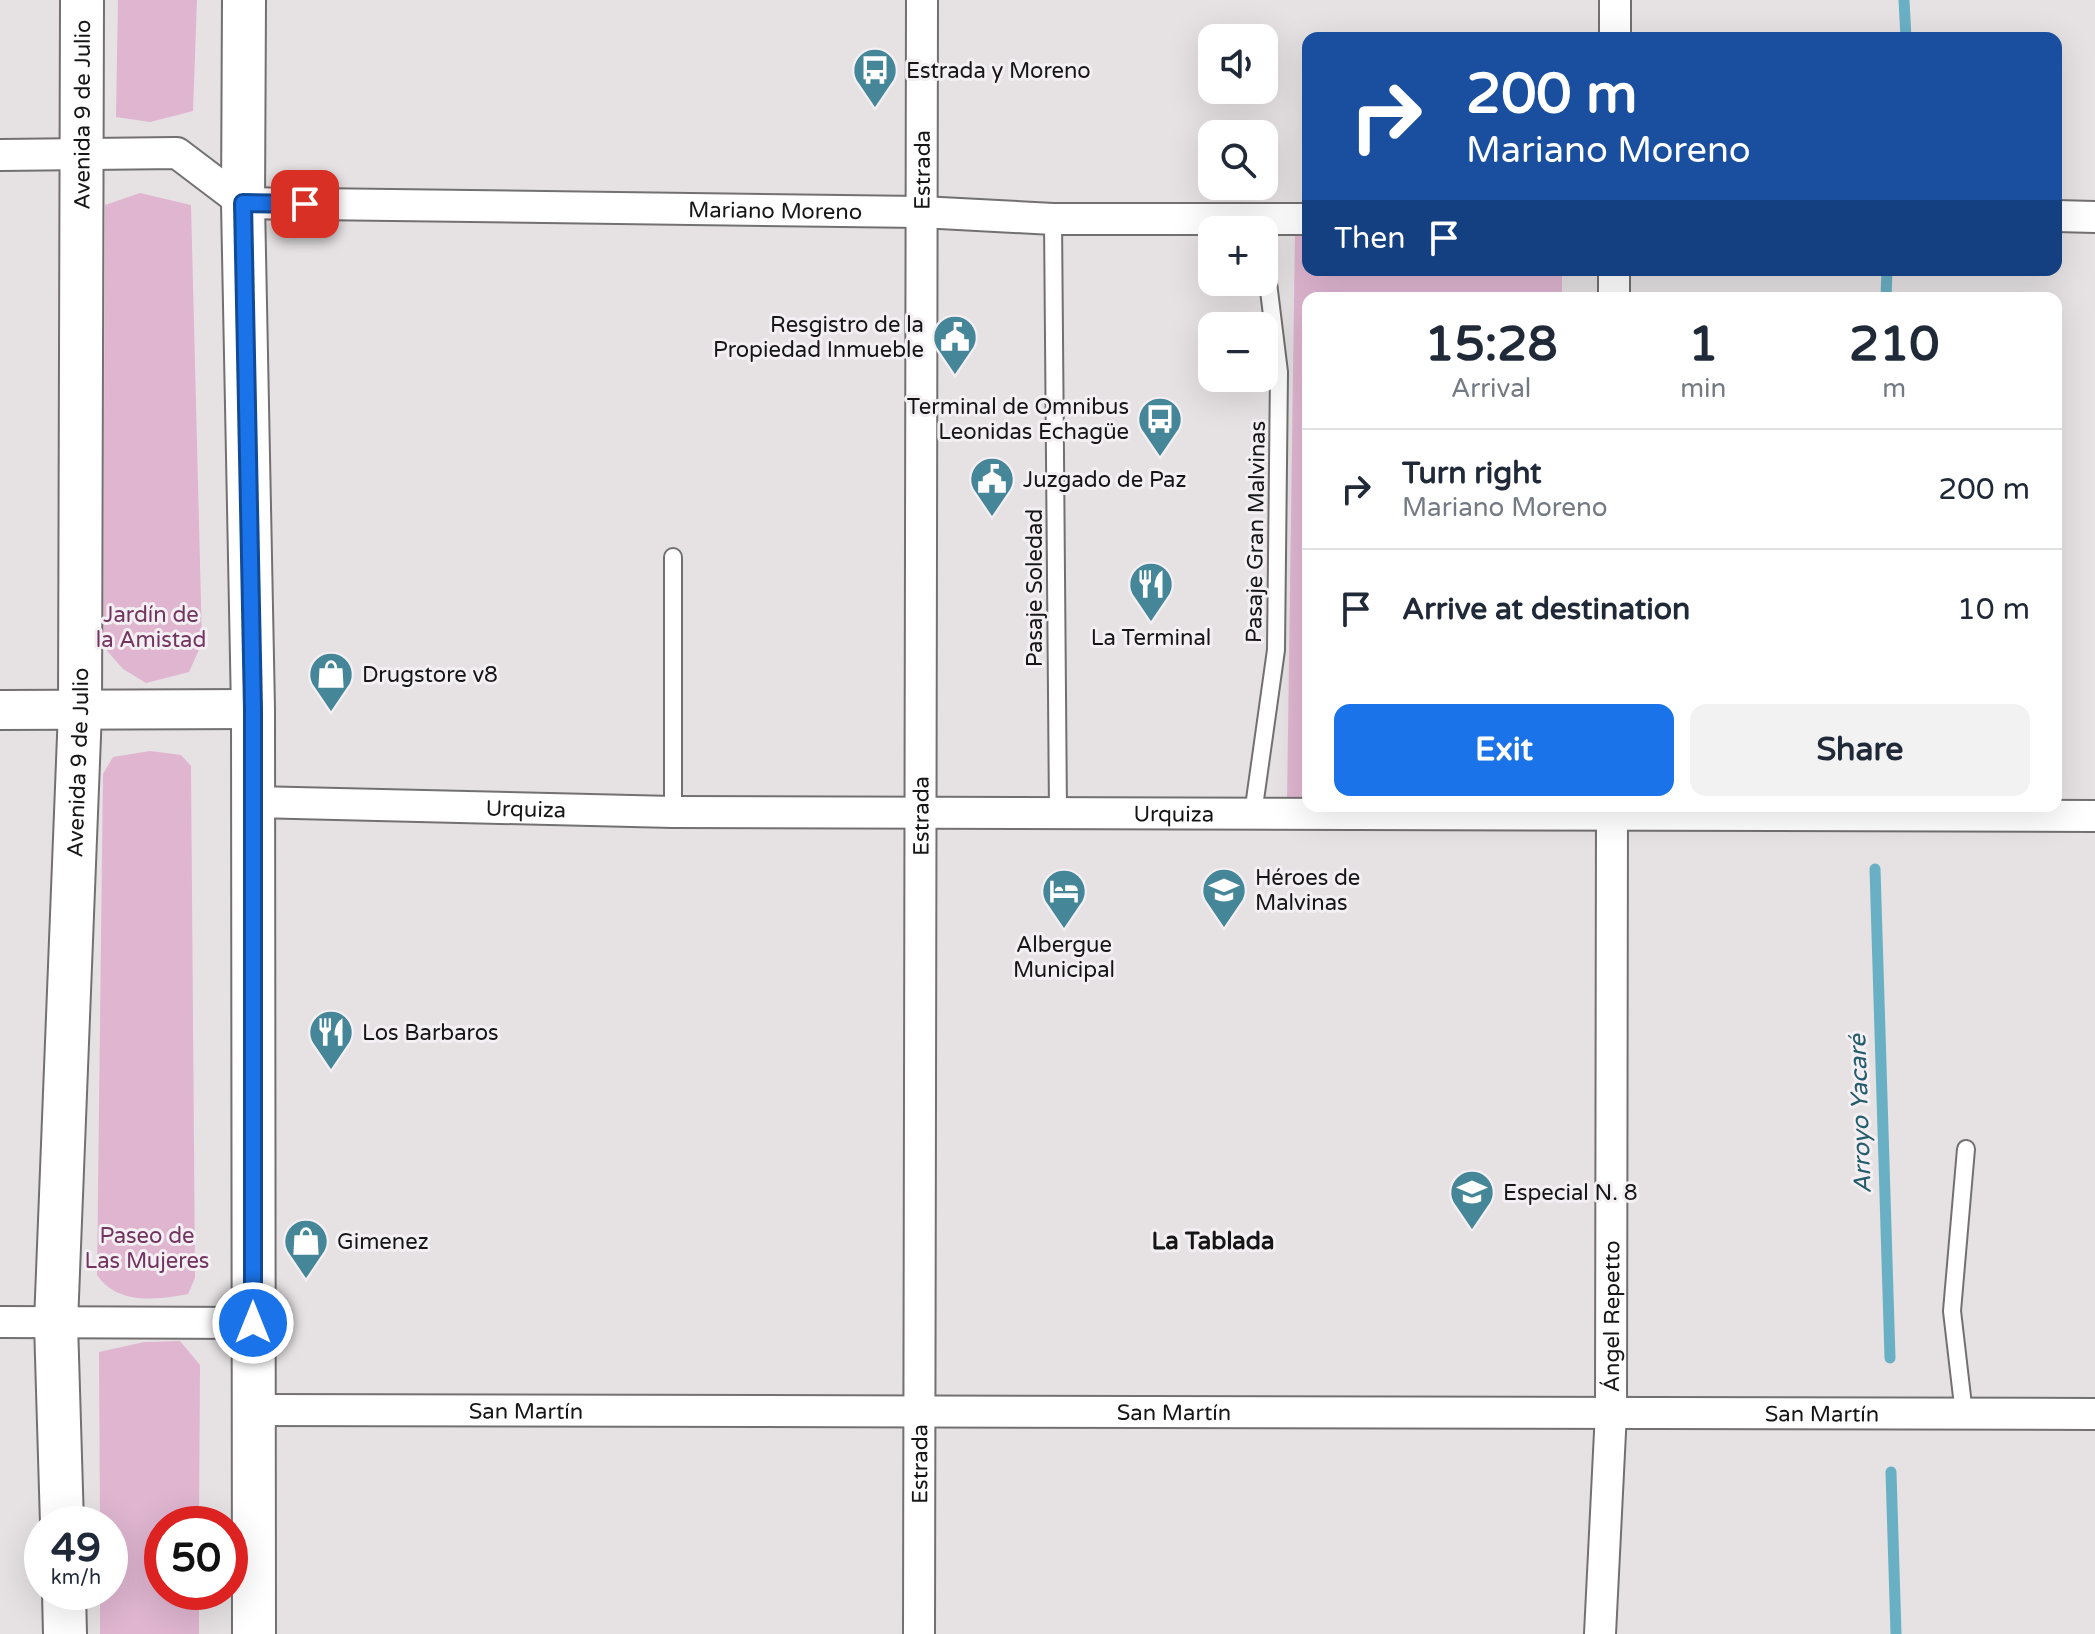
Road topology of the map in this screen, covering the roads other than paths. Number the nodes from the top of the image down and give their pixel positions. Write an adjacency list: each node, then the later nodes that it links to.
1 (82, 0): 6 (main road, Avenida 9 de Julio)
2 (244, 0): 8 (main road)
3 (922, 0): 9 (street, Estrada)
4 (1615, 0): 5 (street)
5 (1615, 32)
6 (83, 153): 7 (street); 8 (street); 20 (main road, Avenida 9 de Julio)
7 (0, 155)
8 (243, 203): 9 (street, Mariano Moreno); 18 (main road)
9 (921, 212): 12 (street, Mariano Moreno); 26 (street, Estrada)
10 (2062, 216): 11 (street)
11 (2095, 217)
12 (1053, 219): 14 (street, Mariano Moreno); 27 (lane, Pasaje Soledad)
13 (1302, 220): 15 (street, Mariano Moreno)
14 (1198, 222)
15 (1278, 222)
16 (1270, 296): 28 (lane, Pasaje Gran Malvinas)
17 (673, 557): 22 (lane)
18 (253, 709): 20 (street); 21 (main road)
19 (0, 710): 20 (street)
20 (80, 711): 32 (main road, Avenida 9 de Julio)
21 (252, 802): 22 (street, Urquiza); 33 (main road)
22 (673, 812): 26 (street, Urquiza)
23 (1432, 812): 28 (street, Urquiza)
24 (1612, 812): 36 (street, Ángel Repetto)
25 (1773, 812): 29 (street, Urquiza)
26 (920, 813): 27 (street, Urquiza); 35 (street, Estrada)
27 (1058, 813): 28 (street, Urquiza)
28 (1253, 814)
29 (2095, 816)
30 (1966, 1149): 37 (lane)
31 (0, 1322): 32 (street)
32 (56, 1323): 33 (street); 39 (main road, Avenida 9 de Julio)
33 (253, 1323): 34 (main road)
34 (254, 1410): 35 (street, San Martín); 42 (main road)
35 (920, 1411): 36 (street, San Martín); 43 (street, Estrada)
36 (1611, 1412): 37 (street, San Martín); 44 (street, Ángel Repetto)
37 (1964, 1414): 38 (street, San Martín)
38 (2095, 1414)
39 (61, 1506)
40 (64, 1610): 41 (main road)
41 (65, 1634)
42 (254, 1634)
43 (919, 1634)
44 (1600, 1634)

